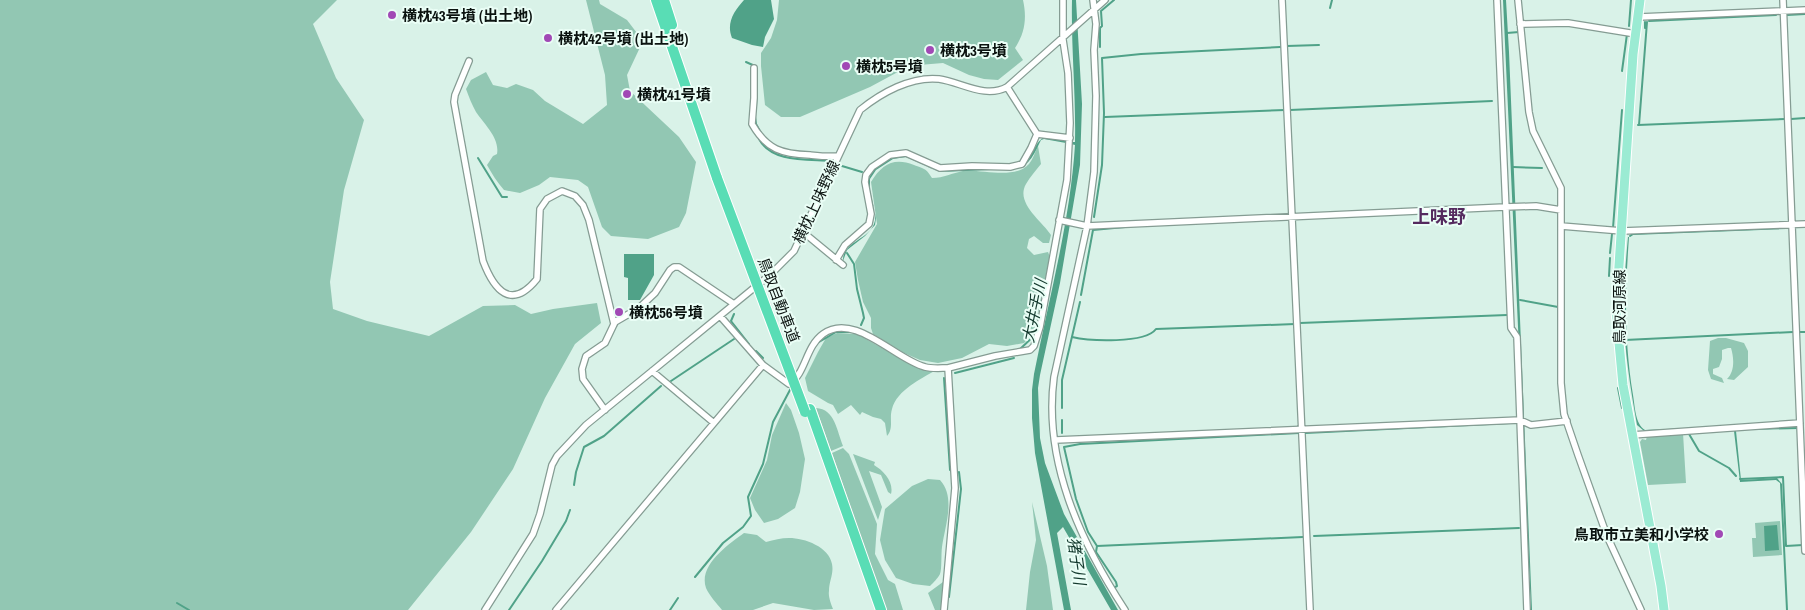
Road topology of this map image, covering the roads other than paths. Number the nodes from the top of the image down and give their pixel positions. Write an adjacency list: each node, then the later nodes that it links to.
1 (656, 0): 24 (highway, 鳥取自動車道)
2 (664, 0): 24 (highway, 鳥取自動車道)
3 (1063, 0): 17 (street)
4 (1093, 0): 11 (street)
5 (1105, 0): 11 (street)
6 (1282, 0): 27 (street)
7 (1497, 0): 25 (street)
8 (1518, 0): 15 (street)
9 (1640, 0): 14 (main road, 鳥取河原線)
10 (1783, 0): 13 (street)
11 (1095, 8): 17 (street); 31 (street)
12 (1805, 10): 13 (street)
13 (1783, 11): 14 (street); 30 (street)
14 (1639, 17): 16 (main road, 鳥取河原線)
15 (1520, 24): 16 (street); 26 (street)
16 (1636, 34): 33 (main road, 鳥取河原線)
17 (1064, 35): 20 (street); 22 (street)
18 (469, 61): 39 (street)
19 (754, 68): 23 (street)
20 (1007, 87): 21 (street); 23 (street, 横枕上味野線)
21 (1037, 134): 22 (street); 35 (street)
22 (1070, 138): 28 (street)
23 (838, 156): 34 (street, 横枕上味野線)
24 (720, 177): 44 (highway, 鳥取自動車道)
25 (1505, 206): 26 (street); 27 (street); 45 (street)
26 (1561, 210): 32 (street)
27 (1292, 216): 31 (street); 49 (street)
28 (1059, 220): 31 (street); 41 (street)
29 (1805, 224): 30 (street)
30 (1792, 225): 33 (street); 48 (street)
31 (1087, 226): 52 (street)
32 (1561, 226): 33 (street); 46 (street)
33 (1622, 231): 50 (main road, 鳥取河原線)
34 (803, 232): 35 (street); 37 (street, 横枕上味野線)
35 (836, 260): 36 (street)
36 (843, 265)
37 (734, 304): 38 (street, 横枕上味野線); 39 (street)
38 (720, 316): 40 (street); 42 (street, 横枕上味野線)
39 (614, 324): 43 (street)
40 (763, 365): 41 (street); 47 (street)
41 (948, 368): 58 (street)
42 (652, 371): 43 (street, 横枕上味野線); 47 (street)
43 (605, 410): 54 (street, 横枕上味野線)
44 (807, 410): 56 (highway, 鳥取自動車道); 57 (highway, 鳥取自動車道)
45 (1520, 420): 46 (street); 49 (street); 61 (street)
46 (1567, 421): 62 (street)
47 (714, 423): 55 (street)
48 (1800, 423): 50 (street); 51 (street)
49 (1302, 430): 52 (street); 60 (street)
50 (1632, 435): 63 (main road, 鳥取河原線)
51 (1803, 438): 53 (street)
52 (1056, 440): 59 (street)
53 (1805, 551)
54 (485, 610)
55 (556, 610)
56 (875, 610)
57 (881, 610)
58 (944, 610)
59 (1125, 610)
60 (1310, 610)
61 (1528, 610)
62 (1641, 610)
63 (1664, 610)

